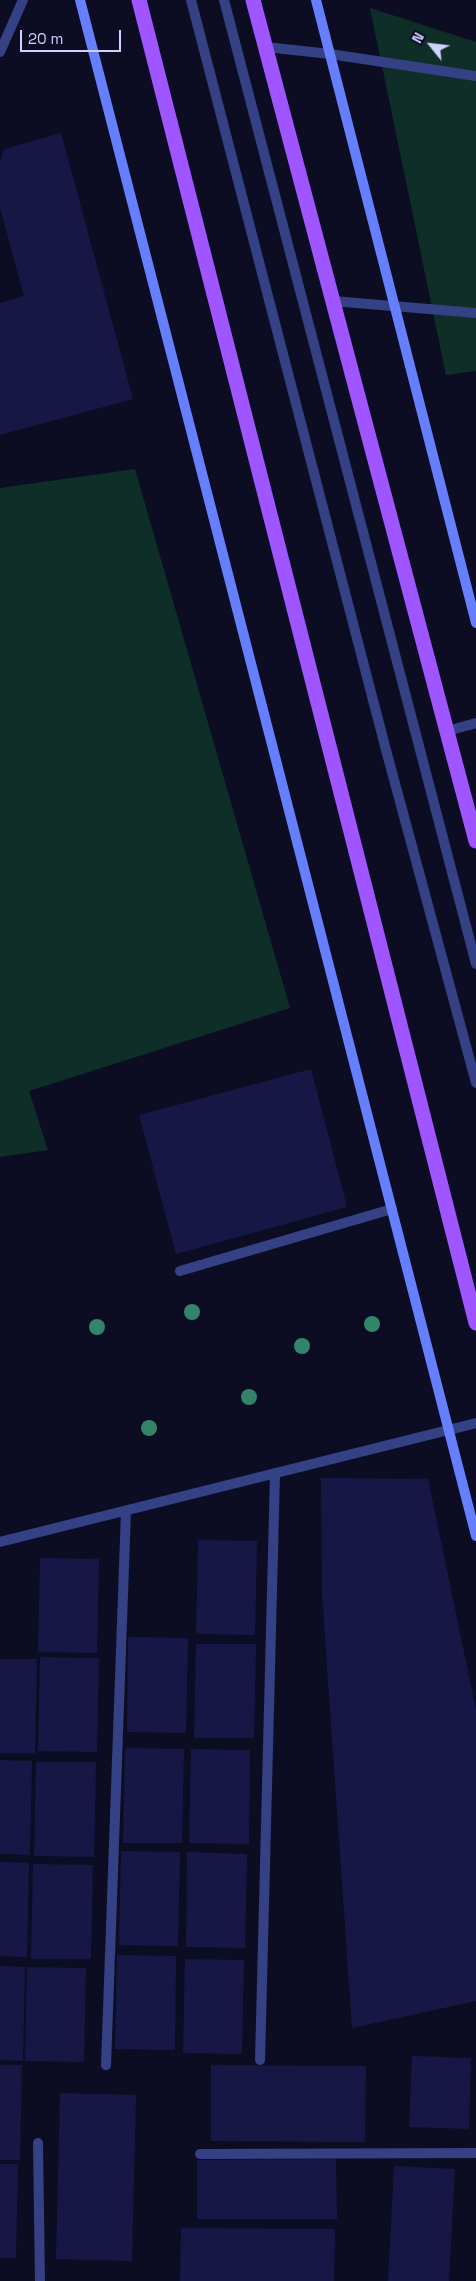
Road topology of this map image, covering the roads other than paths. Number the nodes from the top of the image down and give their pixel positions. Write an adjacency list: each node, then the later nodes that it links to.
1 (23, 0): 9 (street)
2 (80, 0): 21 (street)
3 (139, 0): 23 (main road)
4 (191, 0): 20 (street)
5 (224, 0): 19 (street)
6 (253, 0): 8 (main road)
7 (316, 0): 10 (street)
8 (266, 47): 10 (street); 12 (main road)
9 (0, 52)
10 (330, 54): 11 (street); 13 (street)
11 (476, 76)
12 (333, 301): 13 (street); 17 (main road)
13 (395, 305): 14 (street); 15 (street)
14 (476, 314)
15 (476, 623)
16 (476, 723): 17 (street)
17 (447, 731): 18 (main road)
18 (476, 841)
19 (476, 964)
20 (476, 1083)
21 (392, 1209): 22 (street); 25 (street)
22 (180, 1272)
23 (476, 1323)
24 (476, 1423): 25 (street)
25 (448, 1430): 26 (street); 28 (street)
26 (276, 1473): 27 (street); 30 (street)
27 (126, 1511): 29 (street); 31 (street)
28 (476, 1536)
29 (0, 1542)
30 (260, 2060)
31 (106, 2065)
32 (38, 2143): 35 (street)
33 (476, 2152): 34 (street)
34 (200, 2154)
35 (40, 2281)

